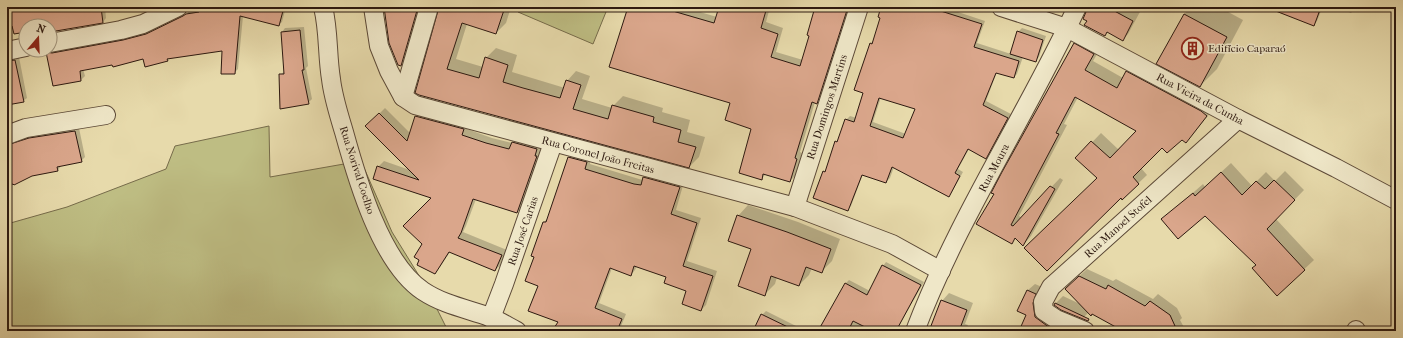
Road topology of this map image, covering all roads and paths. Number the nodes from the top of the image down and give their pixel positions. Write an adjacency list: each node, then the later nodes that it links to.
1 (178, 7): 9 (street)
2 (323, 7): 20 (street, Rua Norival Coelho)
3 (373, 7): 12 (street)
4 (429, 7): 12 (street)
5 (859, 7): 18 (street, Rua Domingos Martins)
6 (1001, 7): 8 (street, Rua Vieira da Cunha)
7 (1077, 7): 8 (street, Rua Moura)
8 (1067, 28): 14 (street, Rua Vieira da Cunha); 19 (street, Rua Moura)
9 (58, 42)
10 (18, 49): 11 (street)
11 (7, 51)
12 (403, 97): 16 (street, Rua Coronel João Freitas)
13 (106, 115): 15 (street)
14 (1238, 119): 17 (street, Rua Vieira da Cunha); 23 (street, Rua Manoel Stofel)
15 (7, 135)
16 (553, 143): 18 (street, Rua Coronel João Freitas); 20 (street, Rua José Carias)
17 (1396, 200)
18 (795, 207): 19 (street, Rua Coronel João Freitas)
19 (941, 271): 22 (street, Rua Moura)
20 (491, 318): 21 (street, Rua Norival Coelho)
21 (517, 331)
22 (915, 331)
23 (1085, 331)

